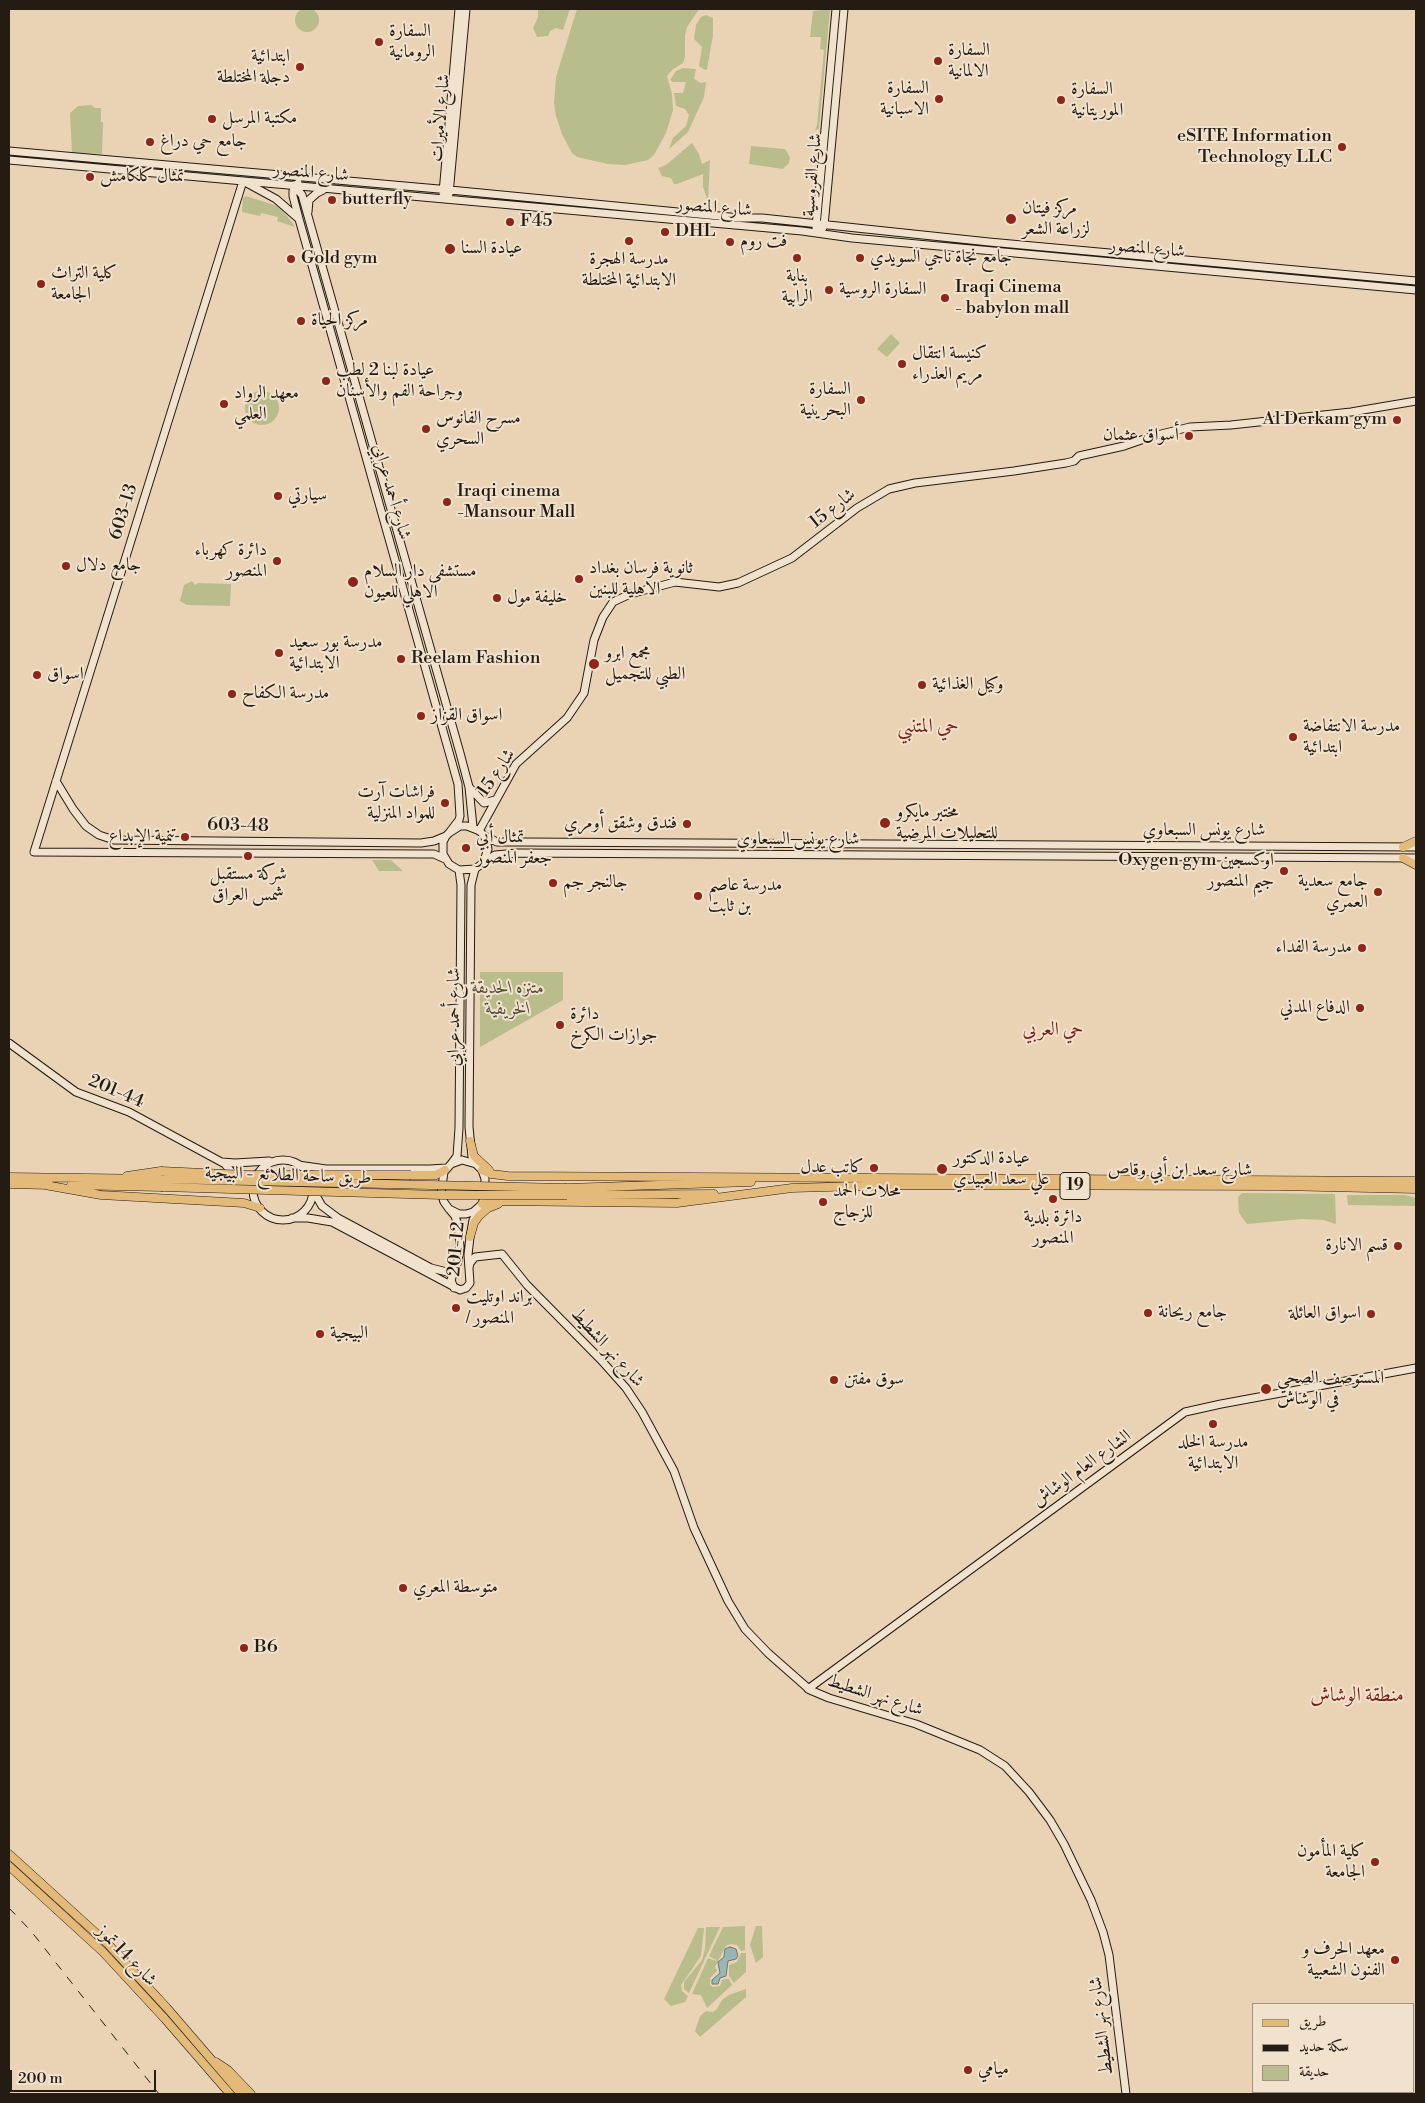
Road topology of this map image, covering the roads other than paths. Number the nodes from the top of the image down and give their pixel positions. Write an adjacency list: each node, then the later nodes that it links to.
1 (459, 9): 12 (main road, شارع الأميرات)
2 (466, 9): 12 (main road, شارع الأميرات)
3 (836, 9): 16 (main road, شارع الفروسية)
4 (844, 9): 17 (main road, شارع الفروسية)
5 (9, 151): 7 (main road, شارع المنصور)
6 (9, 160): 9 (main road, شارع المنصور)
7 (284, 176): 8 (main road, شارع المنصور); 10 (main road, شارع أحمد عرابي)
8 (304, 178): 10 (main road); 12 (main road, شارع المنصور)
9 (243, 181): 10 (main road, شارع المنصور); 15 (main road); 22 (main road, 603-13)
10 (295, 186): 11 (main road, شارع المنصور); 14 (main road, شارع أحمد عرابي); 15 (main road, شارع أحمد عرابي)
11 (326, 189): 13 (main road, شارع المنصور); 14 (main road)
12 (446, 190): 13 (main road, شارع الأميرات); 16 (main road, شارع المنصور)
13 (445, 199): 18 (main road, شارع المنصور)
14 (308, 217): 23 (main road, شارع أحمد عرابي)
15 (299, 219): 26 (main road, شارع أحمد عرابي)
16 (816, 225): 17 (main road, شارع المنصور); 18 (main road, شارع الفروسية)
17 (824, 226): 18 (main road, شارع الفروسية); 19 (main road, شارع المنصور)
18 (817, 235): 20 (main road, شارع المنصور)
19 (1416, 281)
20 (1416, 290)
21 (1416, 400): 24 (main road, شارع 15)
22 (56, 781): 27 (main road, 603-48); 33 (main road, 603-13)
23 (469, 787): 24 (main road); 25 (main road, شارع أحمد عرابي)
24 (495, 800): 25 (main road, شارع 15)
25 (478, 831): 26 (main road); 30 (main road, شارع يونس السبعاوي); 40 (main road)
26 (447, 835): 29 (main road, 603-48); 39 (main road)
27 (135, 840): 29 (main road, 603-48); 34 (main road)
28 (1416, 841): 31 (main road)
29 (279, 842): 35 (main road)
30 (1023, 845): 31 (main road, شارع يونس السبعاوي); 36 (main road)
31 (1403, 847): 32 (main road, شارع يونس السبعاوي)
32 (1416, 847)
33 (34, 852): 34 (main road, 603-48)
34 (135, 852): 35 (main road, 603-48)
35 (280, 853): 39 (main road, 603-48)
36 (1023, 856): 37 (main road, شارع يونس السبعاوي); 40 (main road, شارع يونس السبعاوي)
37 (1403, 858): 38 (main road, شارع يونس السبعاوي); 41 (main road)
38 (1416, 858)
39 (445, 859): 43 (main road)
40 (483, 863): 42 (main road)
41 (1416, 864)
42 (475, 869): 43 (main road); 46 (main road, شارع أحمد عرابي)
43 (459, 870): 45 (main road, شارع أحمد عرابي)
44 (9, 1043): 47 (main road, 201-44)
45 (459, 1141): 50 (main road, شارع أحمد عرابي); 52 (main road)
46 (470, 1141): 51 (main road, شارع أحمد عرابي); 53 (main road)
47 (217, 1160): 48 (main road, 201-44); 60 (main road, 201-44)
48 (275, 1161): 49 (main road); 60 (main road)
49 (294, 1164): 52 (main road); 61 (main road)
50 (448, 1166): 51 (main road); 52 (main road); 56 (main road, bridge); 66 (main road)
51 (480, 1167): 53 (main road); 65 (main road)
52 (430, 1169)
53 (508, 1176): 55 (main road)
54 (9, 1178): 56 (main road, طريق ساحة الطلائع - البيجية)
55 (802, 1178): 59 (main road, شارع سعد ابن أبي وقاص / 19); 62 (main road)
56 (161, 1179): 58 (main road, طريق ساحة الطلائع - البيجية); 62 (main road, طريق ساحة الطلائع - البيجية, bridge)
57 (9, 1184): 58 (main road, طريق ساحة الطلائع - البيجية)
58 (45, 1185): 67 (main road)
59 (1415, 1186): 63 (main road, شارع سعد ابن أبي وقاص / 19)
60 (252, 1188): 67 (main road)
61 (313, 1189): 68 (main road); 71 (main road)
62 (567, 1191): 63 (main road)
63 (734, 1194): 64 (main road)
64 (515, 1202): 65 (main road); 69 (main road)
65 (482, 1204): 66 (main road); 69 (main road, 201-12)
66 (447, 1207): 71 (main road, 201-12)
67 (260, 1208): 68 (main road)
68 (292, 1218): 73 (main road)
69 (469, 1240): 70 (main road); 72 (main road, 201-12)
70 (482, 1255): 72 (main road); 75 (main road, شارع نهر الشطيط)
71 (458, 1261): 73 (main road, 201-12)
72 (469, 1268): 73 (main road, 201-12)
73 (454, 1288)
74 (1416, 1368): 75 (main road, الشارع العام الوشاش)
75 (808, 1689): 84 (main road, شارع نهر الشطيط)
76 (9, 1854): 78 (main road, شارع 14 تموز)
77 (9, 1866): 78 (main road, شارع 14 تموز)
78 (208, 2063): 79 (main road, شارع 14 تموز); 80 (main road); 83 (main road, شارع 14 تموز)
79 (216, 2071): 81 (main road); 82 (main road)
80 (224, 2094)
81 (230, 2094)
82 (241, 2094)
83 (251, 2094)
84 (1126, 2094)

